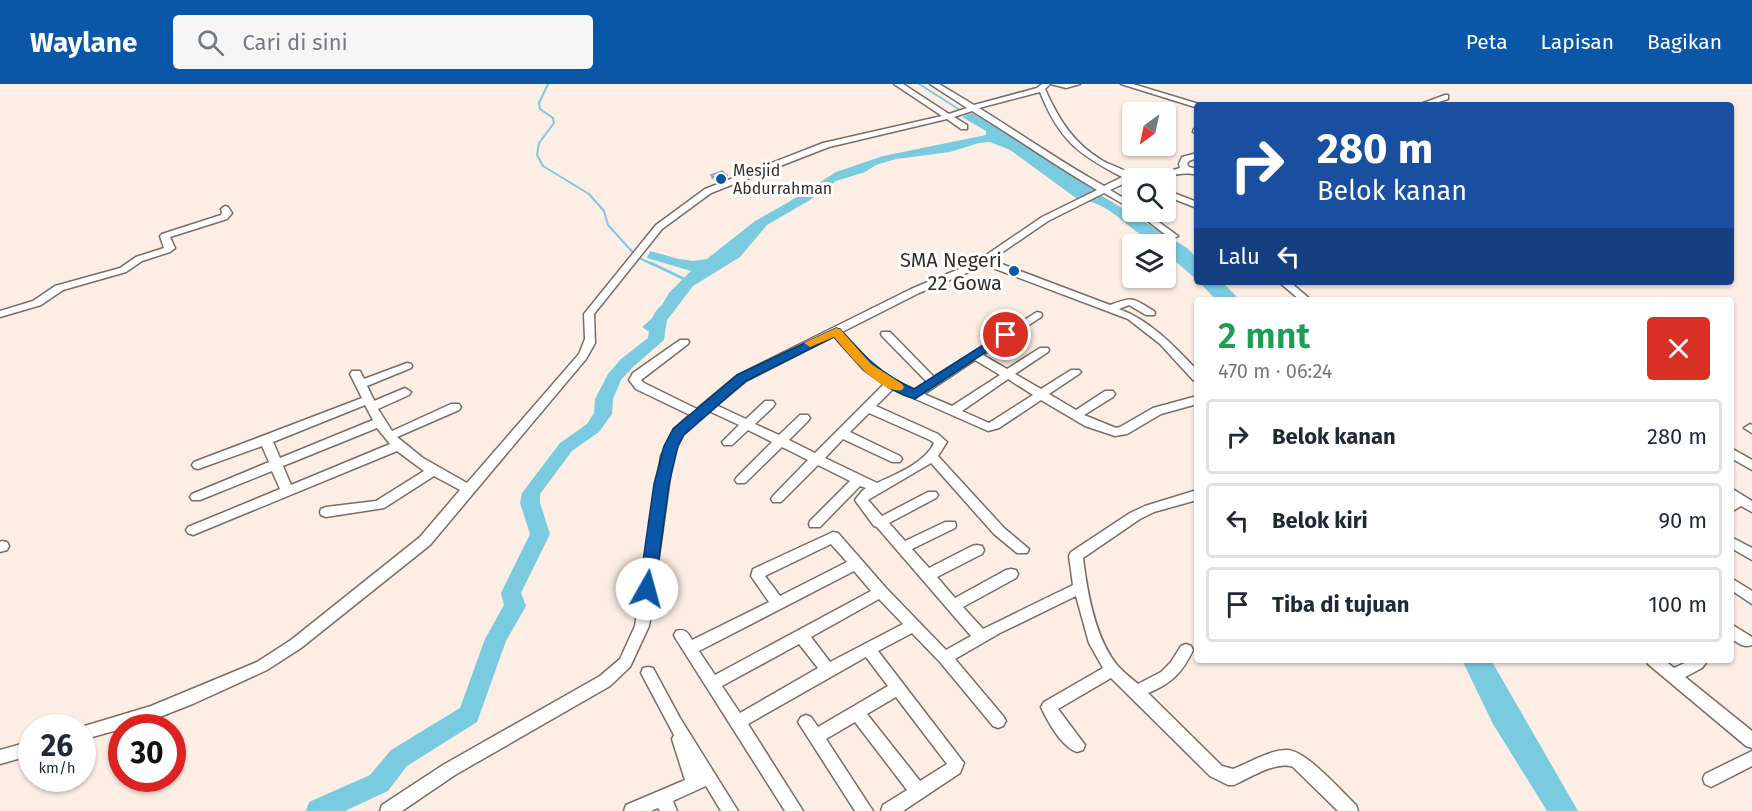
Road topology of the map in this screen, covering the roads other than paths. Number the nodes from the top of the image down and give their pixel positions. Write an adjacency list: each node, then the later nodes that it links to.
1 (898, 84): 11 (street)
2 (934, 84): 10 (street)
3 (1055, 84): 4 (street)
4 (1077, 84)
5 (1128, 84): 9 (street)
6 (1044, 86): 10 (street); 17 (street)
7 (1445, 97): 8 (street)
8 (1431, 102)
9 (1194, 104)
10 (971, 109): 11 (street); 19 (street)
11 (950, 116): 12 (street); 75 (street)
12 (964, 127)
13 (1194, 156): 14 (street)
14 (1185, 169): 15 (street); 16 (street)
15 (1176, 171)
16 (1194, 171)
17 (1122, 173)
18 (1122, 182): 19 (street)
19 (1101, 191): 21 (street); 26 (street)
20 (1176, 197): 22 (street)
21 (1122, 201)
22 (1194, 204)
23 (225, 209): 31 (street)
24 (1154, 222): 25 (street)
25 (1170, 234)
26 (984, 261): 29 (street); 33 (street)
27 (1288, 285): 28 (street)
28 (1302, 297)
29 (1111, 308): 30 (street); 40 (street)
30 (1150, 313)
31 (0, 314)
32 (1037, 315): 37 (street)
33 (836, 332): 43 (street); 53 (street)
34 (886, 334): 42 (street)
35 (684, 342): 53 (street)
36 (1044, 350): 41 (street)
37 (975, 355): 41 (street); 42 (street)
38 (407, 366): 49 (street)
39 (1075, 372): 47 (street)
40 (1194, 374)
41 (1007, 375): 47 (street); 54 (street)
42 (934, 382): 46 (street)
43 (891, 384): 46 (street); 52 (street)
44 (405, 392): 49 (street)
45 (1109, 394): 55 (street)
46 (915, 395): 54 (street)
47 (1042, 395): 54 (street); 55 (street)
48 (1194, 401): 55 (street)
49 (370, 403): 57 (street); 60 (street)
50 (769, 404): 58 (street)
51 (455, 407): 61 (street)
52 (867, 407): 59 (street); 65 (street)
53 (702, 410): 58 (street); 136 (street)
54 (953, 411)
55 (1076, 416)
56 (804, 418): 62 (street)
57 (380, 422): 61 (street); 68 (street)
58 (746, 425): 62 (street); 63 (street)
59 (842, 433): 66 (street); 67 (street)
60 (266, 440): 68 (street); 69 (street)
61 (394, 441): 71 (street); 76 (street)
62 (780, 441): 66 (street); 73 (street)
63 (728, 442)
64 (1734, 454): 70 (street)
65 (931, 456): 74 (street); 90 (street)
66 (816, 458): 72 (street); 80 (street)
67 (896, 459)
68 (277, 464): 76 (street); 79 (street)
69 (198, 465)
70 (1752, 465)
71 (434, 470): 75 (street); 83 (street)
72 (859, 479): 74 (street); 85 (street)
73 (741, 480)
74 (876, 488): 84 (street)
75 (468, 489): 125 (street)
76 (287, 491): 87 (street)
77 (932, 495): 84 (street)
78 (1194, 496): 97 (street)
79 (196, 497)
80 (777, 499)
81 (1734, 500): 82 (street)
82 (1752, 507)
83 (326, 512)
84 (879, 523): 89 (street)
85 (815, 524)
86 (950, 525): 89 (street)
87 (193, 530)
88 (1734, 544): 92 (street)
89 (902, 548): 95 (street)
90 (1022, 549)
91 (977, 550): 95 (street)
92 (1752, 555)
93 (857, 563): 98 (street); 100 (street); 100 (street)
94 (1011, 574): 101 (street)
95 (926, 576): 101 (street)
96 (1734, 585): 99 (street)
97 (1080, 588): 106 (street); 115 (street)
98 (881, 592): 102 (street); 105 (street)
99 (1752, 598)
100 (778, 604): 108 (street)
101 (953, 606): 106 (street)
102 (912, 626): 109 (street); 111 (street)
103 (1734, 632): 107 (street)
104 (681, 635): 108 (street)
105 (801, 636): 114 (street); 118 (street)
106 (981, 637): 111 (street)
107 (1747, 642)
108 (691, 648): 118 (street)
109 (869, 650): 114 (street); 119 (street)
110 (1186, 650): 120 (street)
111 (945, 658): 122 (street)
112 (1657, 663): 117 (street)
113 (1698, 663): 117 (street)
114 (828, 670): 123 (street)
115 (1112, 670): 120 (street); 128 (street)
116 (648, 673): 133 (street)
117 (1673, 676): 127 (street)
118 (714, 683): 123 (street)
119 (897, 688): 121 (street); 134 (street)
120 (1136, 691): 142 (street)
121 (857, 712): 126 (street); 134 (street)
122 (998, 721)
123 (738, 722): 139 (street)
124 (806, 722): 126 (street)
125 (96, 729)
126 (816, 737): 140 (street)
127 (1752, 741)
128 (1077, 745)
129 (18, 752): 130 (street)
130 (0, 757)
131 (1752, 758): 132 (street)
132 (1711, 779)
133 (701, 780): 135 (street); 138 (street)
134 (918, 792): 141 (street)
135 (666, 804): 137 (street)
136 (390, 810)
137 (632, 811)
138 (730, 811)
139 (795, 811)
140 (865, 811)
141 (889, 811)
142 (1350, 811)

